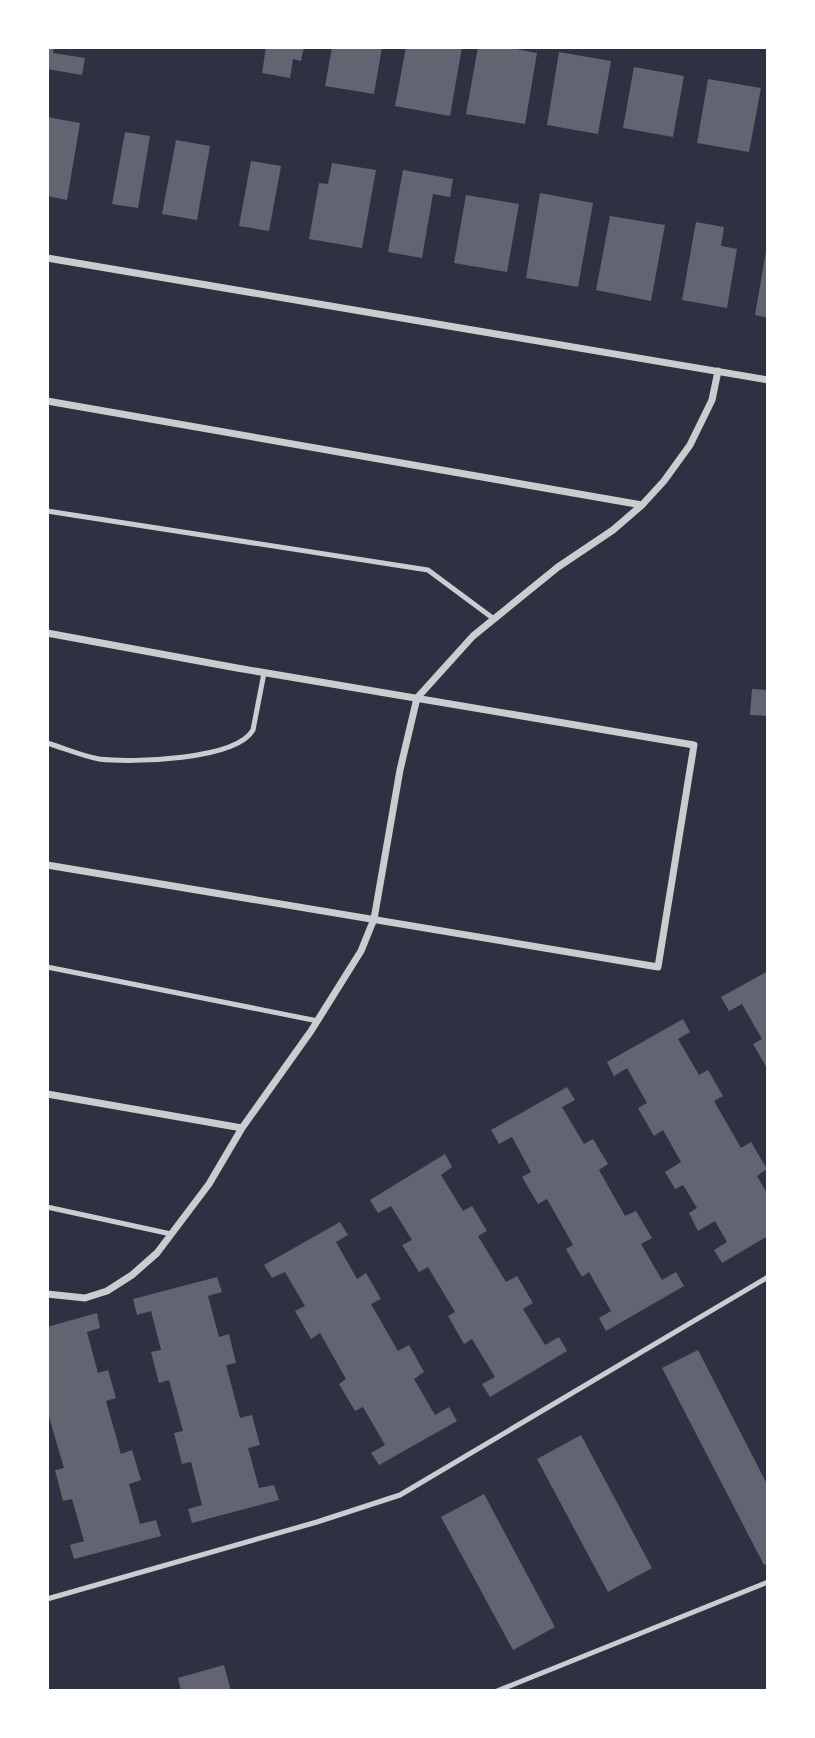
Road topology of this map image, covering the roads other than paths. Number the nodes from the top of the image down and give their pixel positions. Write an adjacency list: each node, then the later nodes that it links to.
1 (47, 258): 2 (street)
2 (718, 371): 3 (street); 5 (street)
3 (768, 380)
4 (47, 401): 5 (street)
5 (642, 505): 7 (street)
6 (47, 511): 7 (lane)
7 (494, 619): 10 (street)
8 (47, 633): 9 (street)
9 (264, 673): 10 (street); 11 (lane)
10 (417, 698): 13 (street); 13 (street)
11 (47, 743)
12 (47, 864): 13 (street)
13 (374, 919): 15 (street)
14 (47, 967): 15 (lane)
15 (318, 1021): 17 (street)
16 (47, 1094): 17 (street)
17 (242, 1128): 19 (street)
18 (47, 1207): 19 (lane)
19 (171, 1234): 21 (street)
20 (768, 1277): 23 (lane)
21 (47, 1294)
22 (768, 1582): 24 (lane)
23 (47, 1599)
24 (497, 1691)

